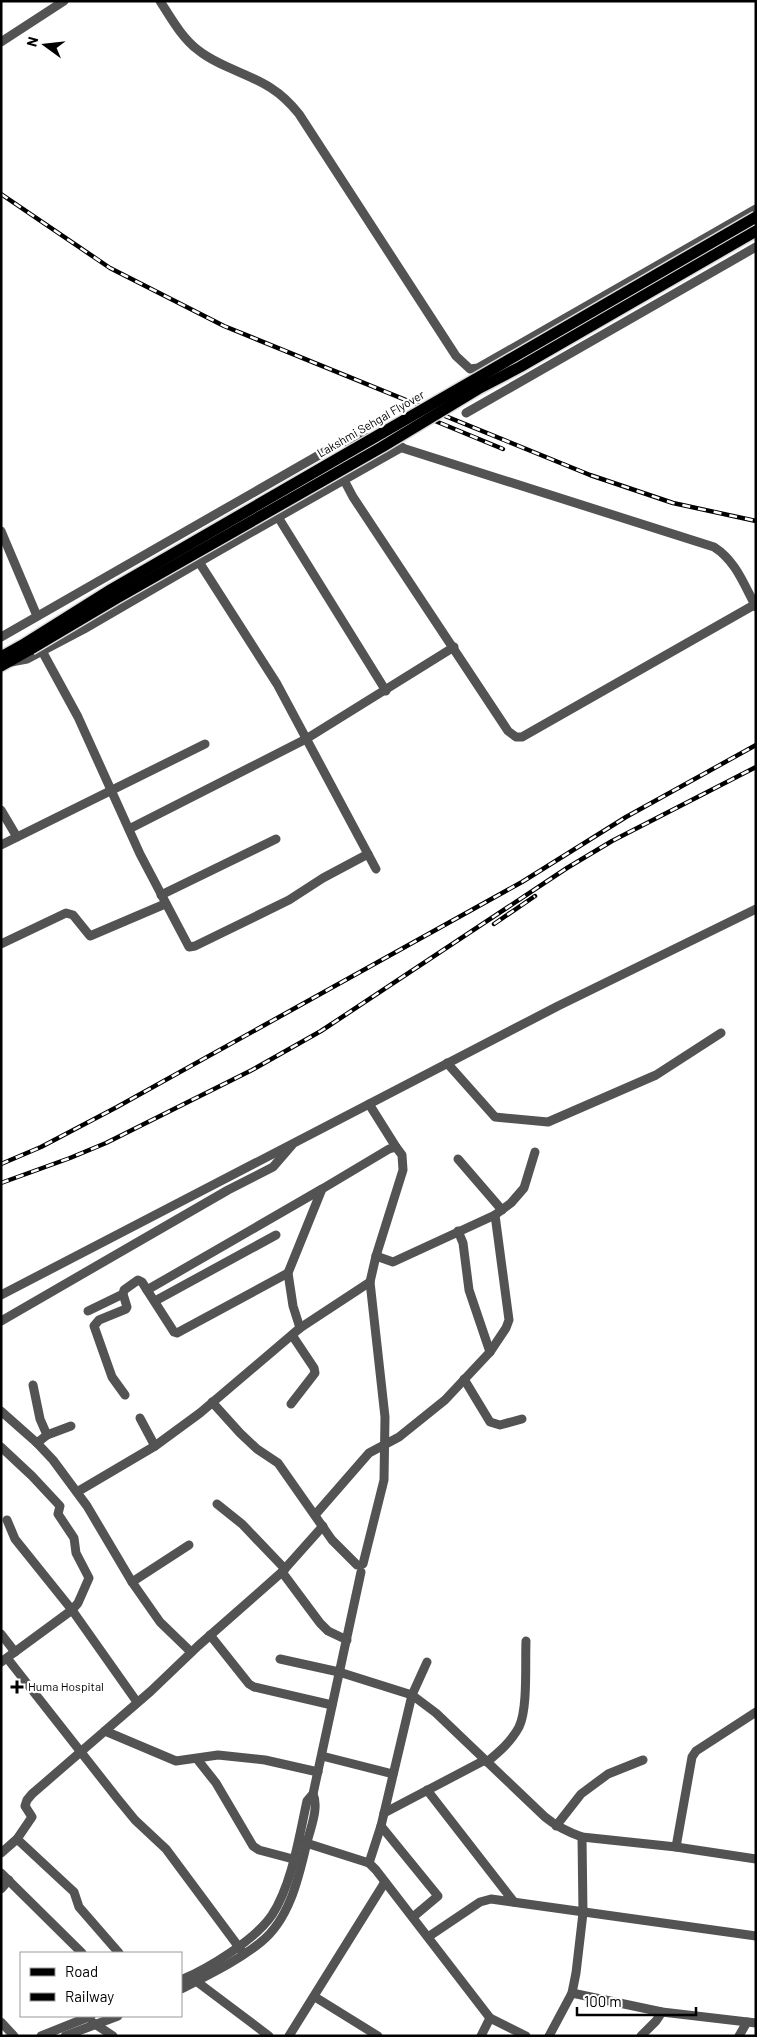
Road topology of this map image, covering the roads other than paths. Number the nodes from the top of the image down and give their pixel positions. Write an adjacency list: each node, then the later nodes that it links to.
1 (64, 1): 3 (street)
2 (160, 1): 4 (street)
3 (1, 42)
4 (756, 209)
5 (756, 217): 18 (main road, Lakshmi Sehgal Flyover, bridge)
6 (756, 231): 18 (main road, Lakshmi Sehgal Flyover, bridge)
7 (756, 247): 8 (street)
8 (466, 413)
9 (402, 447): 10 (street); 14 (street); 15 (street)
10 (344, 480): 11 (street); 17 (street)
11 (278, 517): 13 (street); 20 (street)
12 (1, 531): 15 (street)
13 (199, 562): 18 (street); 21 (street)
14 (755, 606): 17 (street)
15 (38, 616): 16 (street)
16 (1, 638)
17 (454, 647): 20 (street)
18 (33, 648): 19 (main road, Lakshmi Sehgal Flyover); 23 (street)
19 (3, 662)
20 (386, 691): 21 (street)
21 (306, 738): 25 (street); 29 (street)
22 (205, 744): 23 (street)
23 (111, 790): 25 (street); 26 (street)
24 (1, 810): 26 (street)
25 (129, 829): 31 (street)
26 (17, 837): 28 (street)
27 (276, 839): 31 (street)
28 (1, 845)
29 (368, 854): 30 (street); 31 (street)
30 (376, 869)
31 (163, 899): 33 (street)
32 (756, 909): 35 (street)
33 (1, 944)
34 (721, 1033): 35 (street)
35 (447, 1063): 36 (street)
36 (369, 1104): 37 (street); 38 (street)
37 (293, 1143): 50 (street); 53 (street)
38 (396, 1147): 41 (street); 45 (street)
39 (535, 1152): 42 (street)
40 (458, 1159): 42 (street)
41 (322, 1189): 46 (street); 48 (street)
42 (499, 1213): 43 (street); 56 (street)
43 (458, 1231): 45 (street); 56 (street)
44 (276, 1235): 51 (street)
45 (376, 1256): 47 (street)
46 (288, 1273): 51 (street); 54 (street)
47 (370, 1282): 54 (street); 68 (street)
48 (148, 1290): 49 (street); 51 (street)
49 (123, 1294): 52 (street); 59 (street)
50 (1, 1295)
51 (155, 1300)
52 (88, 1311)
53 (1, 1321)
54 (300, 1328): 55 (street)
55 (292, 1335): 60 (street); 61 (street)
56 (490, 1352): 57 (street)
57 (464, 1379): 64 (street); 68 (street)
58 (33, 1385): 66 (street)
59 (125, 1395)
60 (212, 1402): 69 (street); 73 (street)
61 (291, 1404)
62 (1, 1411): 67 (street)
63 (140, 1418): 69 (street)
64 (522, 1419)
65 (71, 1426): 66 (street)
66 (47, 1435): 67 (street)
67 (37, 1443): 71 (street)
68 (384, 1444): 73 (street); 77 (street)
69 (155, 1446): 71 (street)
70 (1, 1448): 80 (street)
71 (77, 1492): 79 (street)
72 (217, 1504): 78 (street)
73 (315, 1515): 75 (street)
74 (8, 1520): 80 (street)
75 (323, 1526): 77 (street); 78 (street)
76 (189, 1545): 79 (street)
77 (360, 1567): 83 (street)
78 (284, 1570): 82 (street); 83 (street)
79 (132, 1582): 86 (street)
80 (72, 1610): 85 (street); 92 (street)
81 (1, 1634): 85 (street)
82 (210, 1635): 86 (street); 93 (street)
83 (347, 1640): 90 (street)
84 (526, 1641): 100 (street)
85 (15, 1652): 88 (street)
86 (192, 1652): 92 (street)
87 (280, 1659): 90 (street)
88 (4, 1660): 96 (street)
89 (427, 1662): 91 (street)
90 (339, 1672): 91 (street); 93 (street)
91 (412, 1695): 100 (street); 102 (street)
92 (138, 1702): 95 (street)
93 (332, 1705): 97 (street)
94 (756, 1712): 110 (street)
95 (105, 1731): 96 (street); 98 (street)
96 (81, 1750): 108 (street); 125 (street)
97 (322, 1756): 101 (street); 102 (street)
98 (197, 1759): 101 (street); 112 (street)
99 (643, 1760): 106 (street)
100 (486, 1761): 103 (street); 106 (street)
101 (318, 1772): 109 (street)
102 (393, 1774): 104 (street)
103 (427, 1790): 104 (street); 120 (street)
104 (384, 1813): 105 (street)
105 (381, 1826): 114 (street); 122 (street)
106 (556, 1826): 107 (street)
107 (582, 1837): 110 (street); 121 (street)
108 (17, 1839): 111 (street); 127 (street)
109 (302, 1842): 112 (street); 114 (street); 119 (street)
110 (676, 1847): 113 (street)
111 (1, 1853)
112 (293, 1859): 119 (street)
113 (756, 1859)
114 (369, 1863): 117 (street)
115 (1, 1873): 116 (street)
116 (9, 1880): 118 (street); 126 (street)
117 (385, 1882): 122 (street); 130 (street)
118 (1, 1889)
119 (284, 1902): 125 (street)
120 (514, 1902): 121 (street); 124 (street)
121 (583, 1913): 123 (street); 129 (street)
122 (413, 1917): 124 (street)
123 (756, 1936)
124 (428, 1937): 133 (street)
125 (241, 1950): 128 (street)
126 (81, 1952)
127 (118, 1952)
128 (189, 1979): 142 (street)
129 (572, 1994): 131 (street); 147 (street)
130 (315, 1997): 143 (street); 144 (street)
131 (662, 2012): 136 (street); 148 (street)
132 (109, 2017): 134 (street)
133 (490, 2018): 145 (street); 146 (street)
134 (91, 2019): 137 (street); 141 (street)
135 (1, 2022): 138 (street)
136 (751, 2022): 149 (street)
137 (74, 2027): 139 (street); 140 (street)
138 (14, 2036)
139 (41, 2036)
140 (65, 2036)
141 (113, 2036)
142 (269, 2036)
143 (290, 2036)
144 (378, 2036)
145 (481, 2036)
146 (526, 2036)
147 (549, 2036)
148 (640, 2036)
149 (739, 2036)

